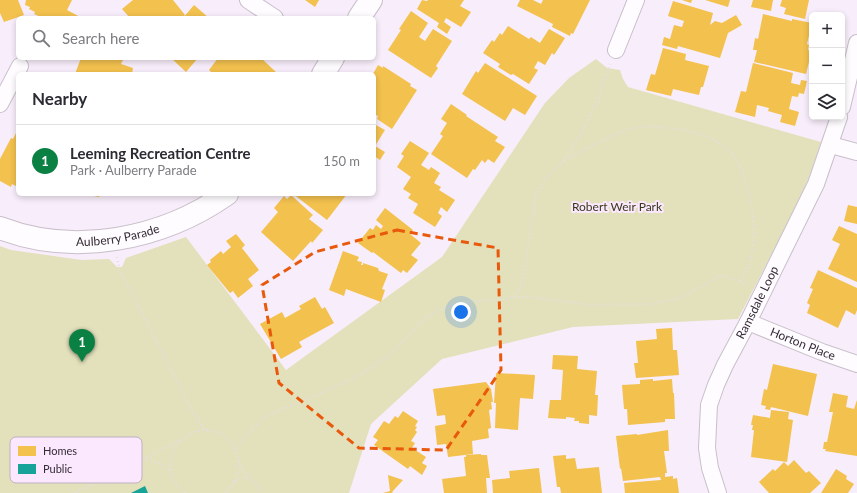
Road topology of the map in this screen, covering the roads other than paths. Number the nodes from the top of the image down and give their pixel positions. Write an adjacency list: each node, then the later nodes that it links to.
1 (248, 0): 4 (street)
2 (371, 0): 5 (main road)
3 (636, 0): 7 (street)
4 (272, 16)
5 (360, 16)
6 (857, 43): 13 (street)
7 (616, 50)
8 (332, 60): 11 (main road)
9 (20, 66): 10 (street)
10 (17, 72)
11 (324, 72)
12 (16, 74): 14 (street)
13 (845, 95)
14 (0, 104)
15 (838, 120): 16 (street, Ramsdale Loop)
16 (830, 145): 17 (street); 20 (street, Ramsdale Loop)
17 (857, 152)
18 (224, 196): 19 (main road, Aulberry Parade)
19 (0, 228)
20 (748, 322): 21 (street, Horton Place); 22 (street, Ramsdale Loop)
21 (857, 364)
22 (718, 493)

